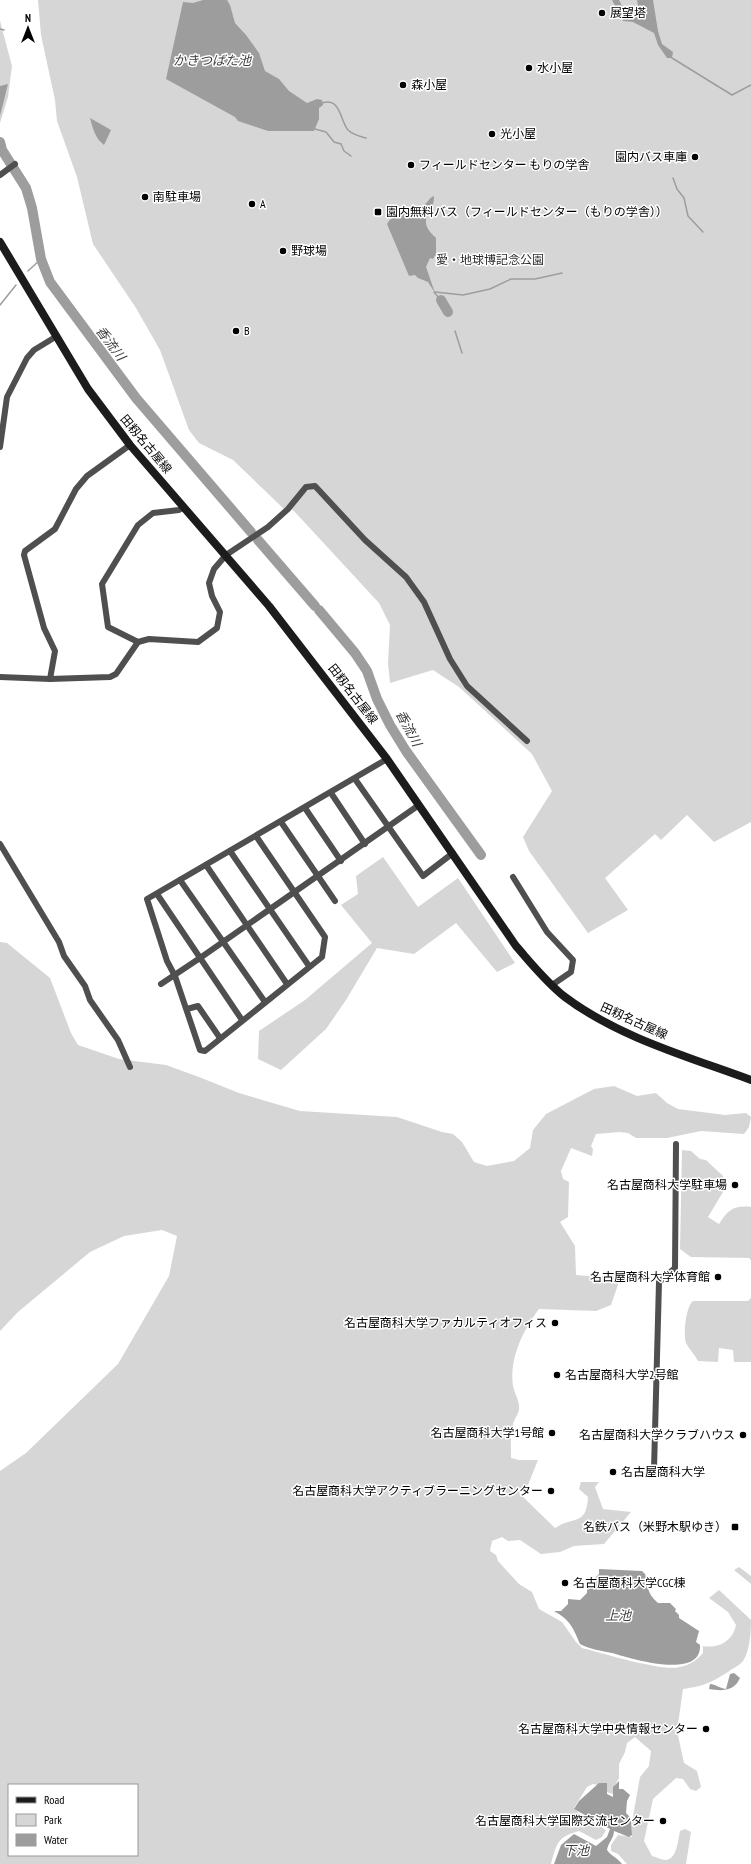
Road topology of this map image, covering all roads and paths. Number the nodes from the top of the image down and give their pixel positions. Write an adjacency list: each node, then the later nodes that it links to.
1 (16, 164): 2 (street)
2 (0, 175)
3 (0, 242): 4 (main road, 田籾名古屋線)
4 (57, 336): 5 (main road, 田籾名古屋線); 6 (street)
5 (130, 445): 7 (main road, 田籾名古屋線); 11 (street)
6 (0, 448)
7 (184, 507): 8 (main road, 田籾名古屋線); 9 (street)
8 (226, 555): 9 (street); 12 (street); 13 (main road, 田籾名古屋線)
9 (138, 642): 11 (street)
10 (0, 678): 11 (street)
11 (50, 679)
12 (527, 741)
13 (387, 759): 14 (street); 16 (main road, 田籾名古屋線)
14 (355, 778): 15 (street); 19 (street)
15 (330, 792): 17 (street); 22 (street)
16 (419, 805): 19 (street); 24 (main road, 田籾名古屋線)
17 (305, 808): 18 (street); 25 (street)
18 (281, 822): 20 (street); 27 (street)
19 (388, 828): 22 (street); 24 (street)
20 (256, 836): 23 (street); 30 (street)
21 (0, 844): 46 (street)
22 (365, 844): 25 (street)
23 (230, 851): 26 (street); 33 (street)
24 (453, 853): 41 (main road, 田籾名古屋線)
25 (341, 861): 27 (street)
26 (206, 865): 29 (street); 34 (street)
27 (318, 877): 30 (street); 32 (street)
28 (513, 877): 41 (street)
29 (180, 880): 31 (street); 35 (street)
30 (294, 893): 33 (street); 37 (street)
31 (156, 894): 36 (street); 38 (street)
32 (335, 902)
33 (270, 910): 34 (street); 37 (street)
34 (247, 925): 35 (street); 40 (street)
35 (223, 942): 36 (street); 42 (street)
36 (200, 958): 38 (street); 44 (street)
37 (309, 966): 40 (street)
38 (175, 976): 39 (street); 43 (street)
39 (161, 984)
40 (287, 984): 42 (street)
41 (552, 985): 47 (main road, 田籾名古屋線)
42 (265, 1002): 44 (street)
43 (187, 1009): 45 (street); 45 (street)
44 (242, 1020): 45 (street)
45 (220, 1038)
46 (130, 1067)
47 (751, 1080)
48 (676, 1144): 49 (street)
49 (654, 1469)

